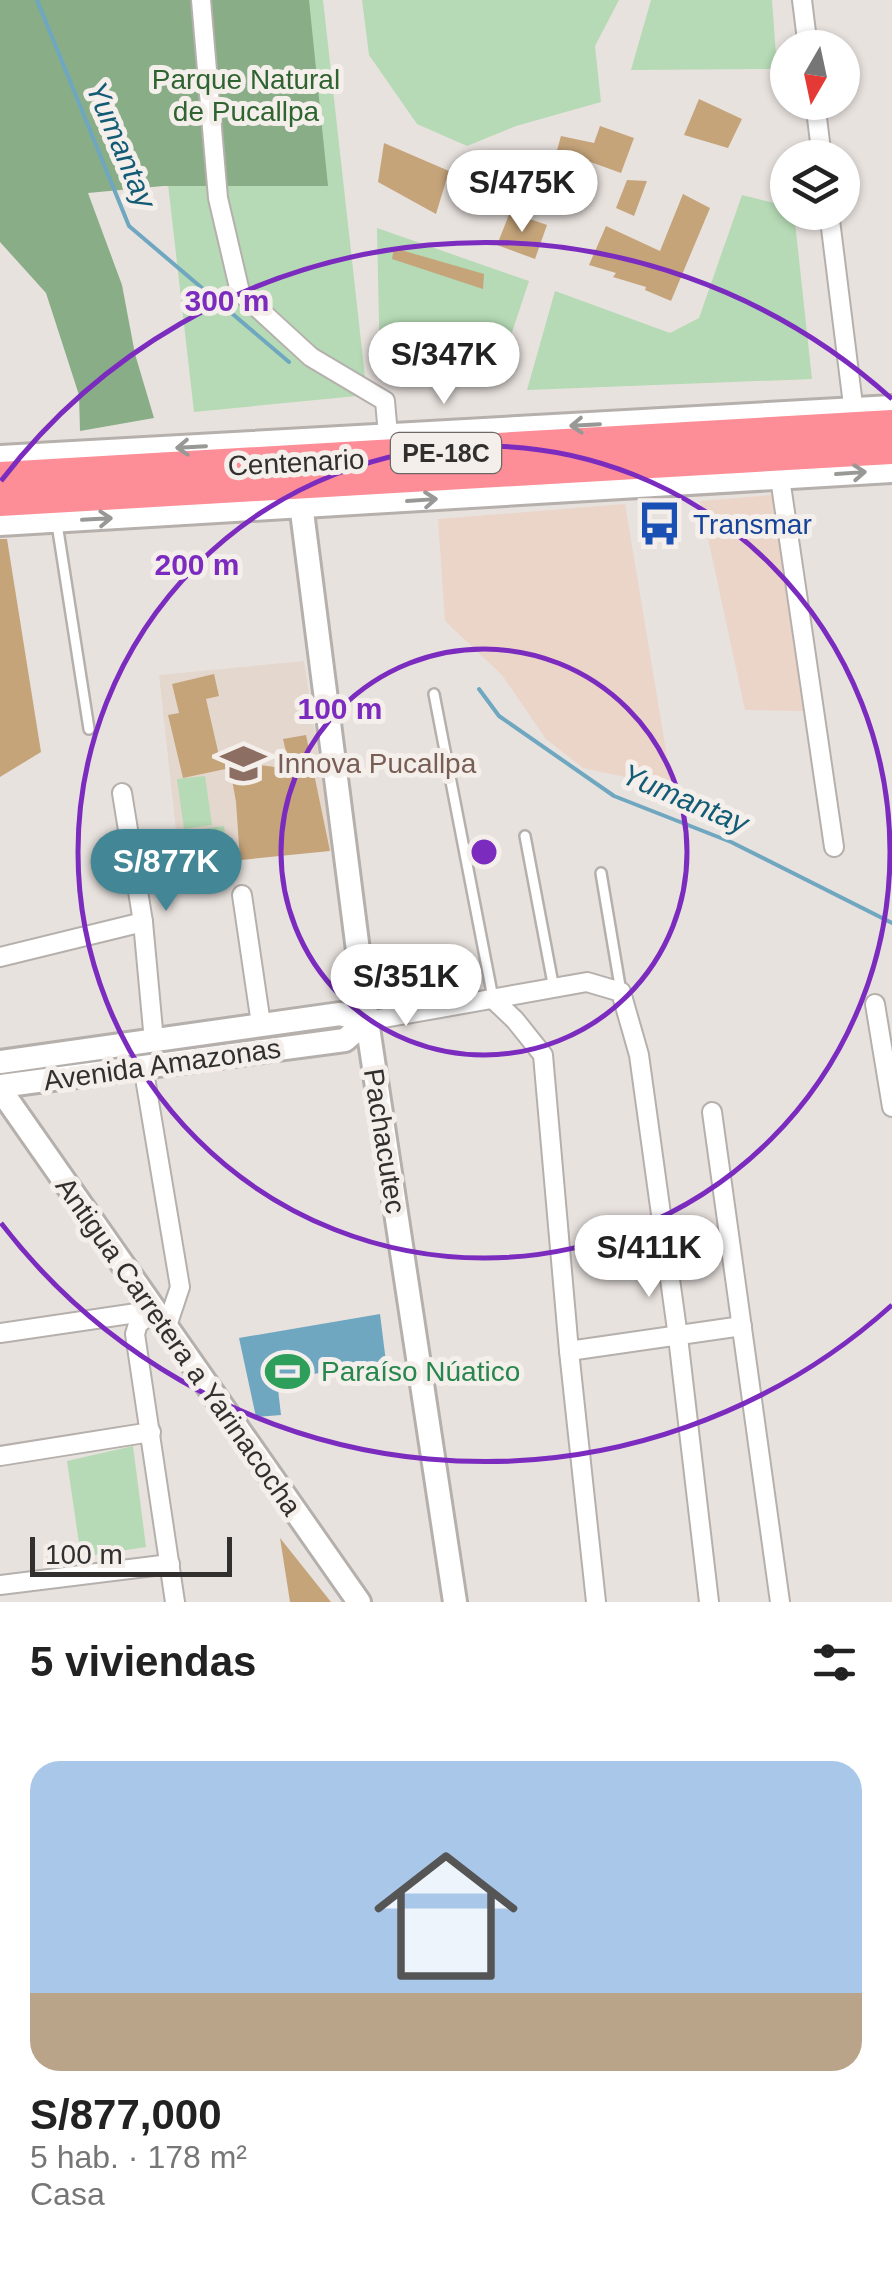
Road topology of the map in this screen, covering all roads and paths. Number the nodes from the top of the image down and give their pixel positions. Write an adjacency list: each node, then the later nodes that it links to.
1 (201, 0): 8 (street)
2 (802, 0): 3 (street)
3 (806, 30)
4 (831, 230): 7 (street)
5 (892, 407): 7 (street)
6 (892, 425): 7 (highway, Centenario / PE-18C)
7 (855, 429): 8 (highway, Centenario / PE-18C, one-way to 8); 9 (highway, Centenario / PE-18C); 13 (highway, Centenario / PE-18C)
8 (389, 446): 13 (highway, Centenario / PE-18C)
9 (892, 449)
10 (0, 457): 13 (street, one-way to 10)
11 (892, 471): 14 (street, one-way to 11)
12 (0, 477): 13 (highway, Centenario / PE-18C)
13 (302, 478): 14 (street, one-way to 14); 15 (highway, Centenario / PE-18C); 16 (street, one-way to 13); 31 (street, Pachacutec)
14 (780, 478): 22 (street)
15 (0, 500)
16 (57, 521): 17 (street); 19 (lane)
17 (0, 524)
18 (434, 694): 29 (lane)
19 (88, 729)
20 (122, 793): 25 (street)
21 (525, 836): 27 (lane)
22 (834, 847)
23 (601, 873): 28 (lane)
24 (242, 896): 32 (street)
25 (143, 922): 26 (street); 33 (street)
26 (0, 957)
27 (554, 989): 28 (street); 29 (street)
28 (621, 992): 42 (street)
29 (494, 1000): 31 (street); 43 (street)
30 (875, 1004): 37 (street)
31 (372, 1020): 32 (street, Avenida Amazonas); 35 (street, Avenida Amazonas); 50 (street, Pachacutec); 51 (street, Pachacutec)
32 (261, 1024): 33 (street, Avenida Amazonas)
33 (154, 1041): 34 (street, Avenida Amazonas)
34 (0, 1062)
35 (143, 1066): 36 (street, Avenida Amazonas); 39 (street)
36 (0, 1088): 39 (street, Antigua Carretera a Yarinacocha)
37 (892, 1108)
38 (712, 1112): 40 (street)
39 (161, 1320): 41 (street); 44 (street); 49 (street, Antigua Carretera a Yarinacocha)
40 (742, 1326): 42 (street); 54 (street)
41 (0, 1333)
42 (678, 1337): 43 (street); 53 (street)
43 (569, 1351): 52 (street)
44 (151, 1432): 45 (street); 46 (street)
45 (0, 1456)
46 (170, 1564): 47 (street); 48 (street)
47 (0, 1585)
48 (175, 1602)
49 (358, 1602)
50 (455, 1602)
51 (466, 1602)
52 (596, 1602)
53 (709, 1602)
54 (780, 1602)

